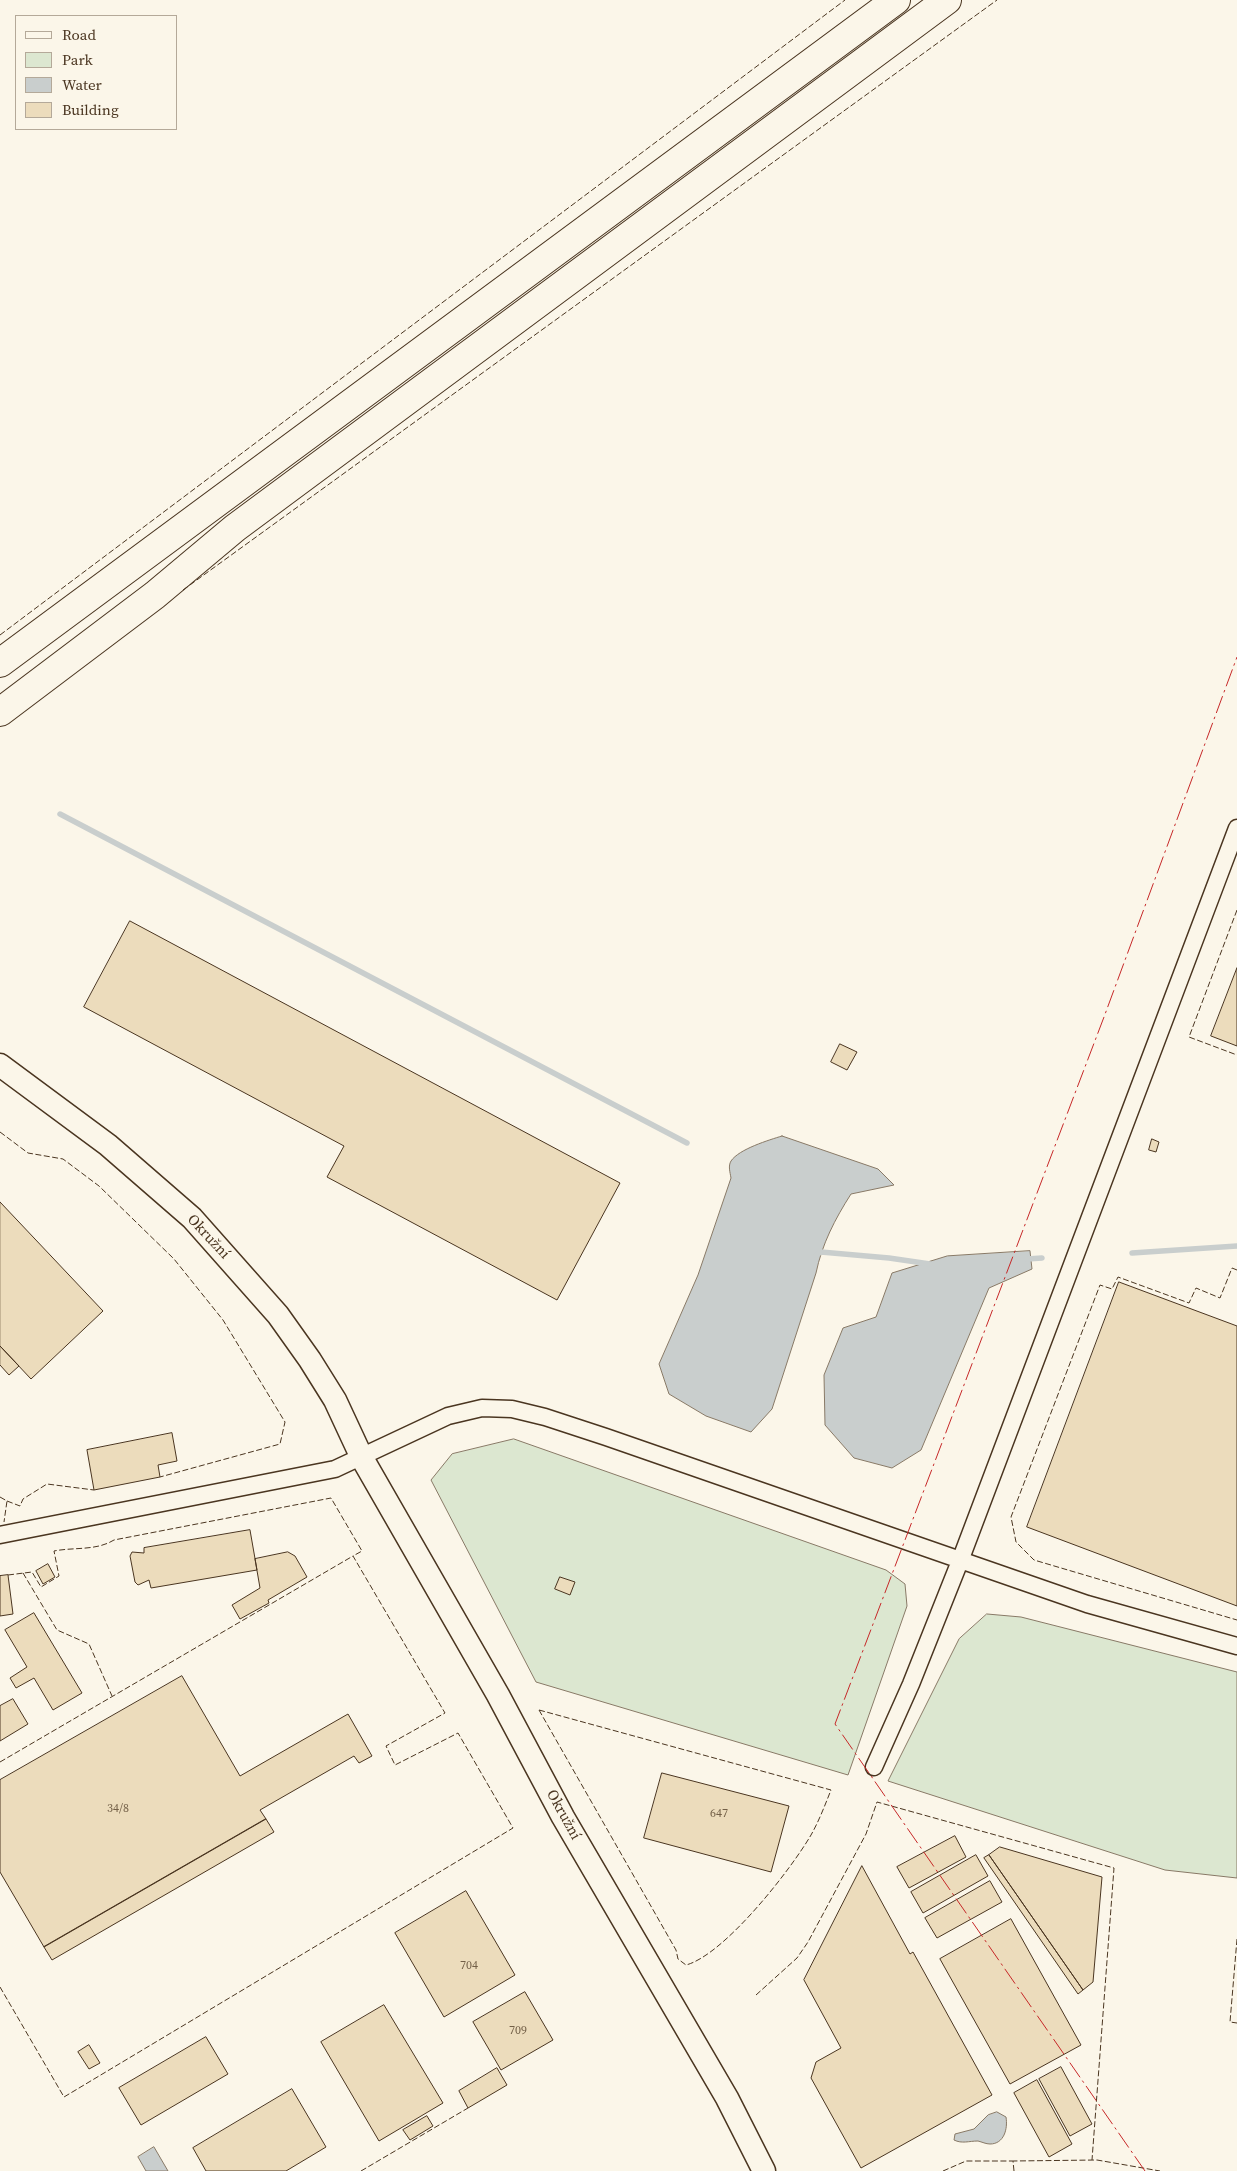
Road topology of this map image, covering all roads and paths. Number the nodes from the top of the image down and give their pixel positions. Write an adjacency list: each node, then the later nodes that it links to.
1 (896, 0): 4 (highway)
2 (947, 0): 3 (highway)
3 (234, 528): 5 (highway); 6 (highway)
4 (0, 664)
5 (0, 693)
6 (0, 712)
7 (1237, 828): 13 (street)
8 (0, 1055): 10 (main road)
9 (0, 1065): 10 (main road, Okružní)
10 (41, 1095): 11 (main road, Okružní)
11 (362, 1458): 12 (street); 13 (street); 16 (main road, Okružní)
12 (0, 1535)
13 (960, 1561): 14 (street); 15 (street)
14 (1237, 1646)
15 (874, 1767)
16 (764, 2171)

